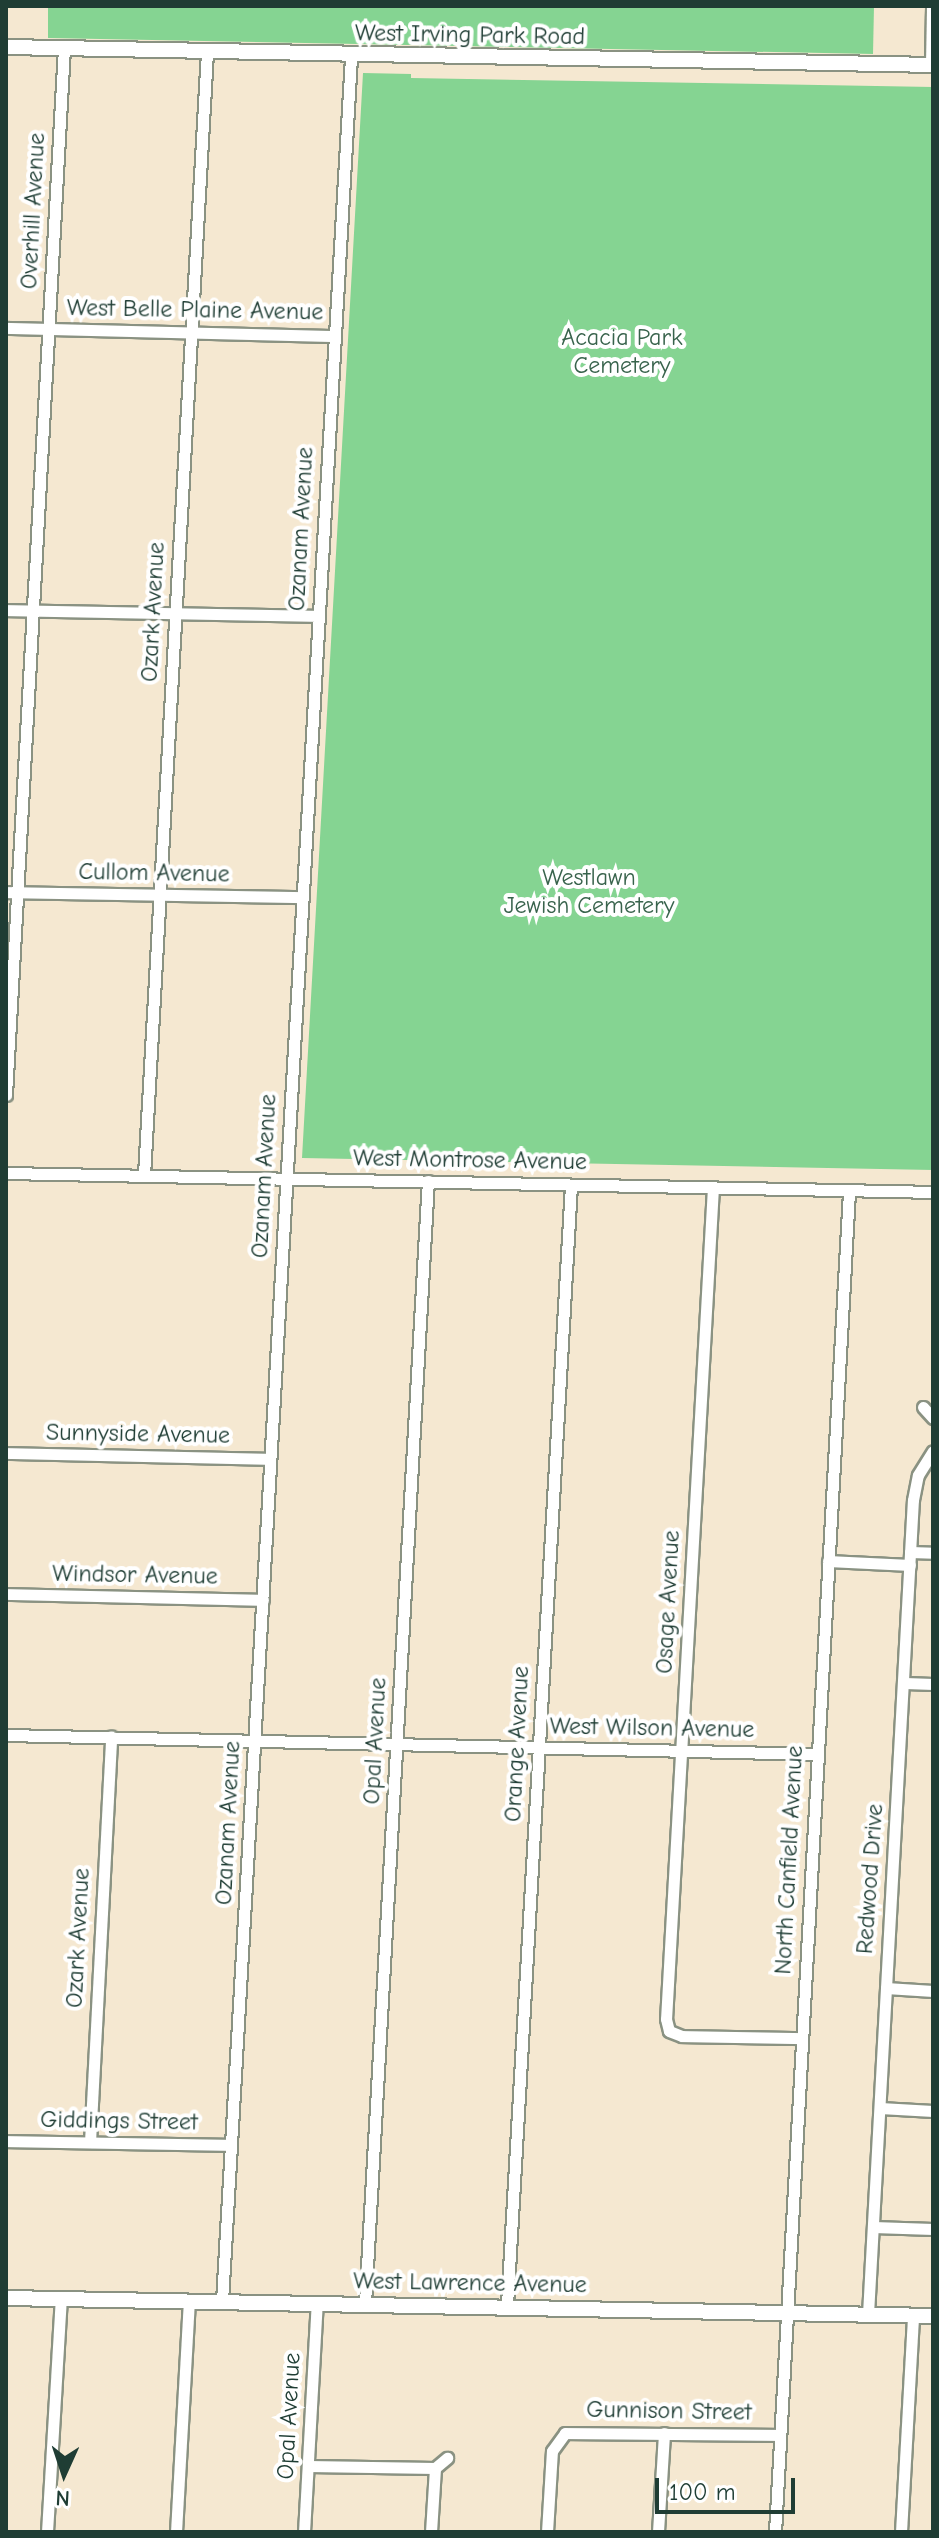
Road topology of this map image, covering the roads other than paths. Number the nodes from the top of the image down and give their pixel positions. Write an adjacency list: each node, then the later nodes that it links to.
1 (932, 6): 6 (street)
2 (6, 47): 3 (main road, West Irving Park Road)
3 (64, 49): 4 (main road, West Irving Park Road); 8 (street, Overhill Avenue)
4 (207, 51): 5 (main road, West Irving Park Road); 9 (street, Ozark Avenue)
5 (351, 54): 6 (main road, West Irving Park Road); 10 (street, Ozanam Avenue)
6 (932, 65)
7 (6, 328): 8 (street, West Belle Plaine Avenue)
8 (48, 329): 9 (street, West Belle Plaine Avenue); 12 (street, Overhill Avenue)
9 (191, 332): 10 (street, West Belle Plaine Avenue); 13 (street, Ozark Avenue)
10 (335, 336): 14 (street, Ozanam Avenue)
11 (6, 610): 12 (street)
12 (33, 611): 13 (street); 15 (street, Overhill Avenue)
13 (175, 613): 14 (street); 16 (street, Ozark Avenue)
14 (318, 616): 17 (street, Ozanam Avenue)
15 (12, 892): 16 (street, Cullom Avenue); 18 (street, Overhill Avenue)
16 (159, 895): 17 (street, Cullom Avenue); 20 (street, Ozark Avenue)
17 (302, 897): 21 (street, Ozanam Avenue)
18 (6, 1095)
19 (6, 1173): 20 (street, West Montrose Avenue)
20 (144, 1175): 21 (street, West Montrose Avenue)
21 (286, 1178): 22 (street, West Montrose Avenue); 31 (street, Ozanam Avenue)
22 (428, 1181): 23 (street, West Montrose Avenue); 43 (street, Opal Avenue)
23 (571, 1185): 24 (street, West Montrose Avenue); 44 (street, Orange Avenue)
24 (713, 1187): 25 (street, West Montrose Avenue); 45 (street, Osage Avenue)
25 (849, 1190): 26 (street, West Montrose Avenue); 34 (street, North Canfield Avenue)
26 (933, 1192)
27 (923, 1407): 28 (street)
28 (933, 1418)
29 (933, 1451): 32 (street, Redwood Drive)
30 (6, 1453): 31 (street, Sunnyside Avenue)
31 (270, 1459): 37 (street, Ozanam Avenue)
32 (910, 1552): 33 (street); 35 (street, Redwood Drive)
33 (933, 1553)
34 (828, 1561): 35 (street); 46 (street, North Canfield Avenue)
35 (910, 1565): 38 (street, Redwood Drive)
36 (6, 1594): 37 (street, Windsor Avenue)
37 (263, 1600): 42 (street, Ozanam Avenue)
38 (905, 1683): 39 (street); 47 (street, Redwood Drive)
39 (933, 1684)
40 (6, 1735): 41 (street, West Wilson Avenue)
41 (111, 1737): 42 (street, West Wilson Avenue); 53 (street, Ozark Avenue)
42 (255, 1741): 43 (street, West Wilson Avenue); 54 (street, Ozanam Avenue)
43 (397, 1745): 44 (street, West Wilson Avenue); 62 (street, Opal Avenue)
44 (539, 1748): 45 (street, West Wilson Avenue); 63 (street, Orange Avenue)
45 (681, 1751): 46 (street, West Wilson Avenue); 49 (street, Osage Avenue)
46 (817, 1754): 49 (street, North Canfield Avenue)
47 (886, 1988): 48 (street); 50 (street, Redwood Drive)
48 (933, 1991)
49 (802, 2038): 64 (street, North Canfield Avenue)
50 (880, 2108): 51 (street); 55 (street, Redwood Drive)
51 (933, 2111)
52 (6, 2141): 53 (street, Giddings Street)
53 (90, 2142): 54 (street, Giddings Street)
54 (231, 2145): 60 (street, Ozanam Avenue)
55 (873, 2227): 56 (street); 65 (street, Redwood Drive)
56 (933, 2229)
57 (6, 2298): 58 (main road, West Lawrence Avenue)
58 (61, 2299): 59 (main road, West Lawrence Avenue); 73 (street)
59 (189, 2300): 60 (main road, West Lawrence Avenue); 74 (street)
60 (222, 2301): 61 (main road, West Lawrence Avenue)
61 (317, 2302): 62 (main road, West Lawrence Avenue); 71 (street, Opal Avenue)
62 (365, 2303): 63 (main road, West Lawrence Avenue)
63 (507, 2305): 64 (main road, West Lawrence Avenue)
64 (787, 2312): 65 (main road, West Lawrence Avenue); 69 (street, North Canfield Avenue)
65 (868, 2314): 66 (main road, West Lawrence Avenue)
66 (913, 2315): 67 (main road, West Lawrence Avenue); 80 (street)
67 (933, 2316)
68 (664, 2433): 69 (street, Gunnison Street); 77 (street, Gunnison Street); 78 (street)
69 (780, 2435): 79 (street, North Canfield Avenue)
70 (447, 2458): 72 (street)
71 (308, 2466): 72 (street); 75 (street, Opal Avenue)
72 (435, 2468): 76 (street)
73 (47, 2532)
74 (176, 2532)
75 (304, 2532)
76 (431, 2532)
77 (547, 2532)
78 (658, 2532)
79 (775, 2532)
80 (901, 2532)

